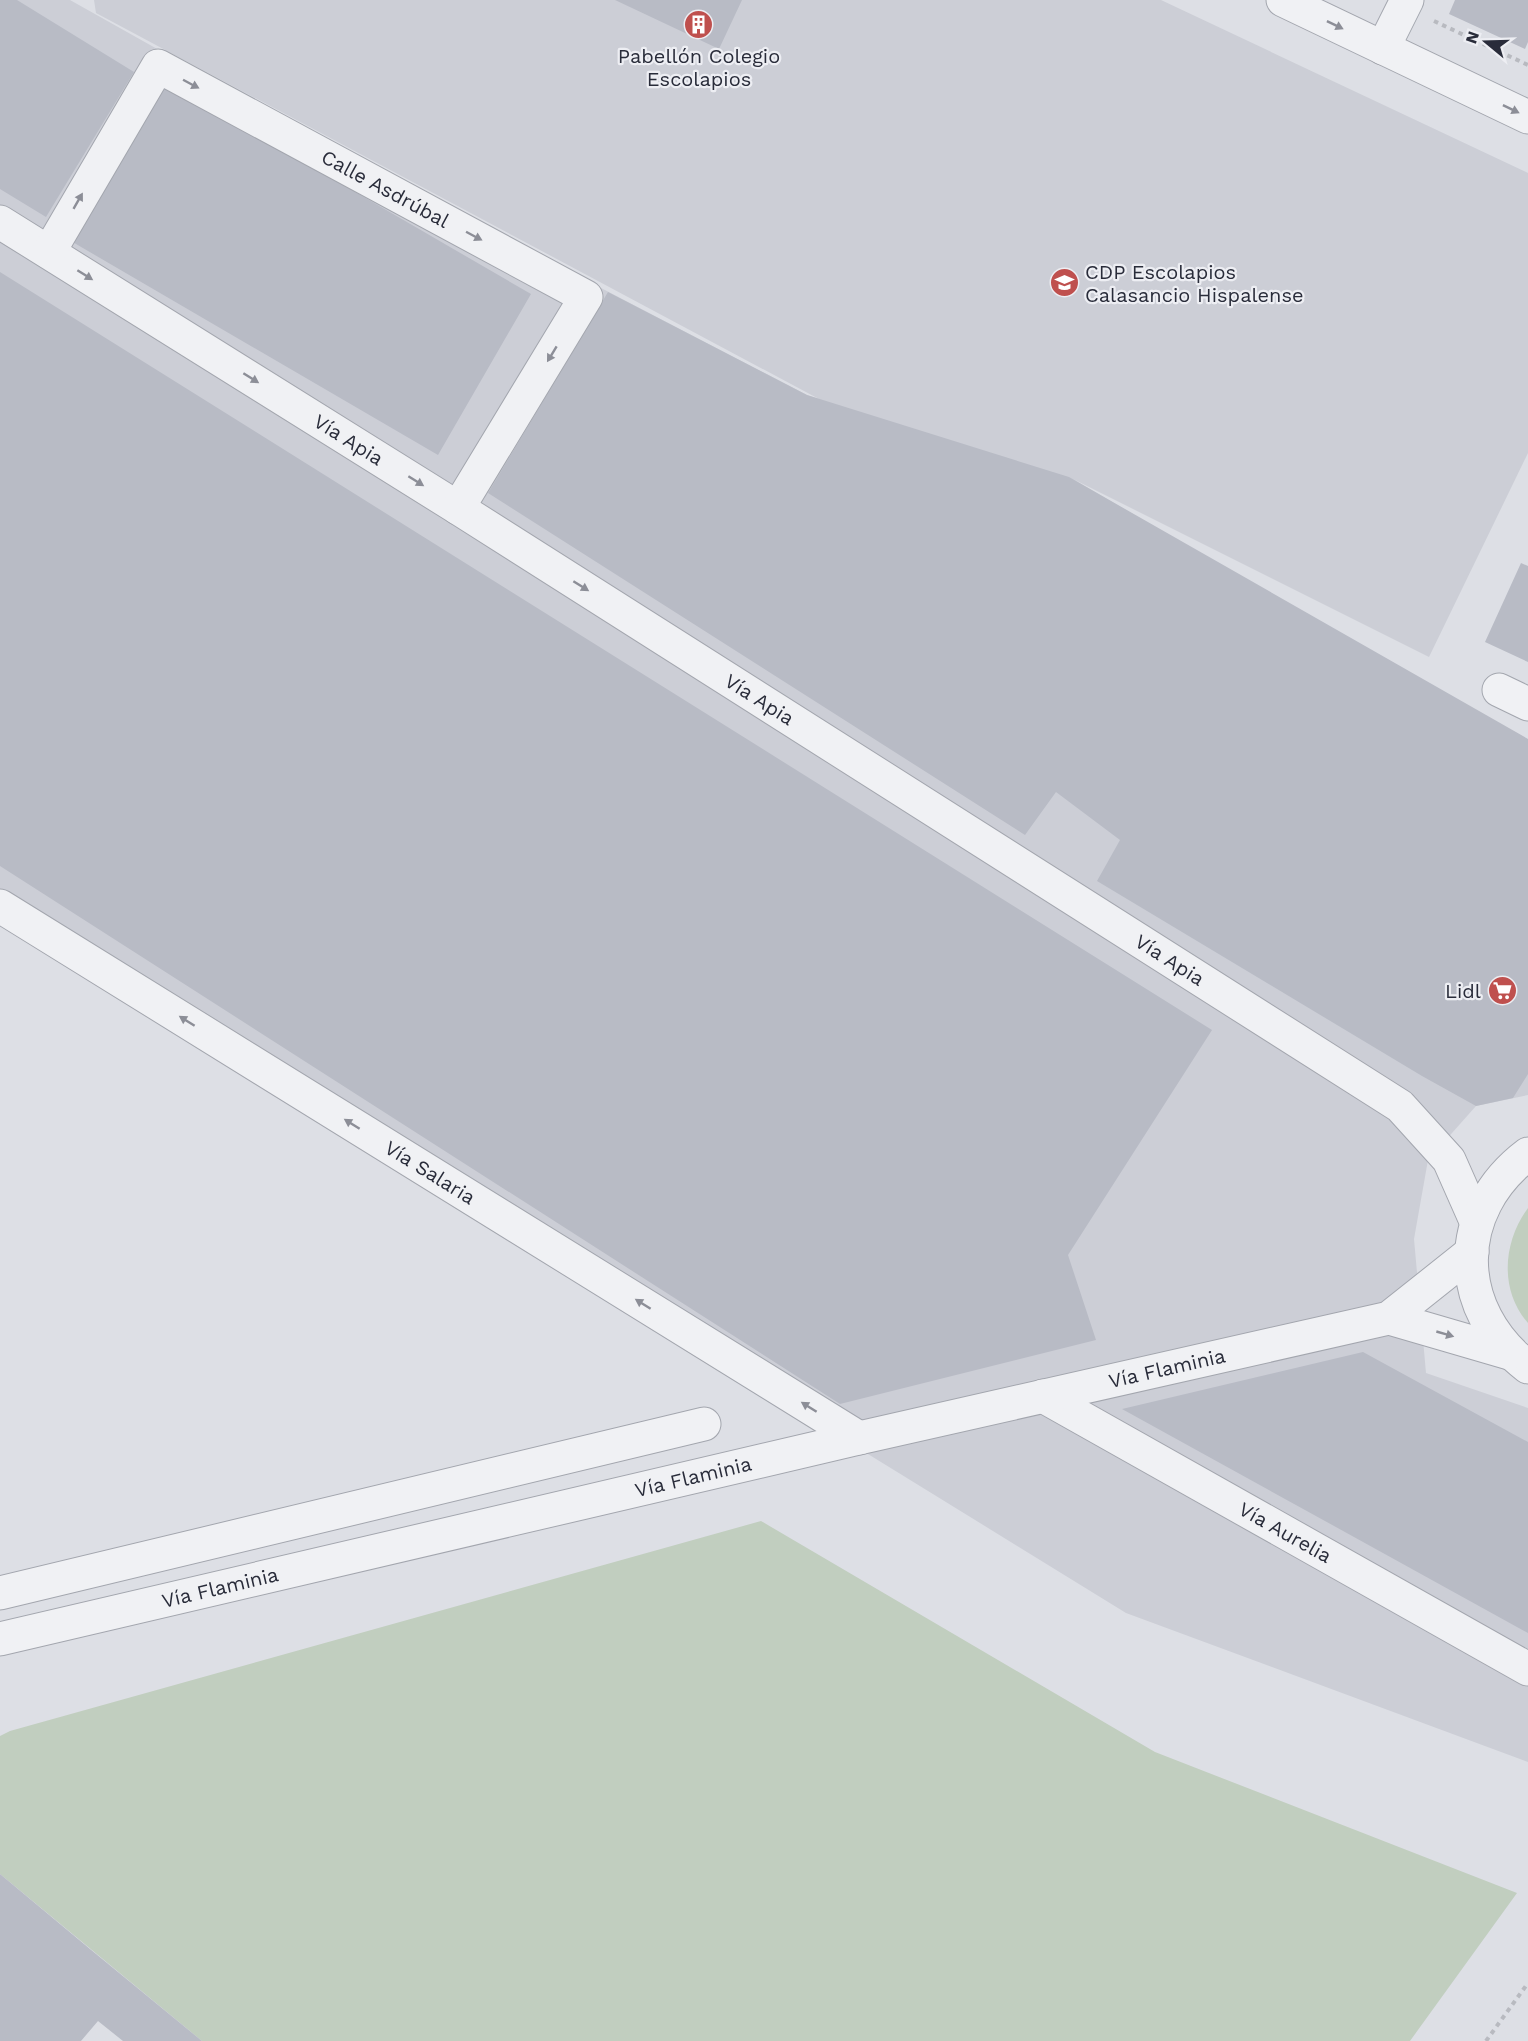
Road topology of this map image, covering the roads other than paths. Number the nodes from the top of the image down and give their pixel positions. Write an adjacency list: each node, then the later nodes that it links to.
1 (1282, 0): 3 (street, one-way to 3)
2 (1405, 3): 3 (street)
3 (1383, 48): 4 (street, one-way to 4)
4 (1528, 117)
5 (0, 222): 6 (street, Vía Apia)
6 (49, 252): 7 (street, Vía Apia, one-way to 7); 7 (street, Calle Asdrúbal, one-way to 7)
7 (458, 508): 12 (street, Vía Apia, one-way to 12)
8 (1498, 690): 9 (street)
9 (1528, 704)
10 (0, 906): 17 (street, Vía Salaria, one-way to 10)
11 (1528, 1154): 12 (street)
12 (1474, 1237): 13 (street, Vía Flaminia); 14 (street)
13 (1389, 1318): 14 (street, Vía Flaminia, one-way to 14); 15 (street, Vía Flaminia)
14 (1519, 1360)
15 (1043, 1396): 17 (street, Vía Flaminia); 20 (street, Vía Aurelia)
16 (704, 1424): 18 (street)
17 (859, 1438): 19 (street, Vía Flaminia)
18 (0, 1593)
19 (0, 1640)
20 (1528, 1669)

